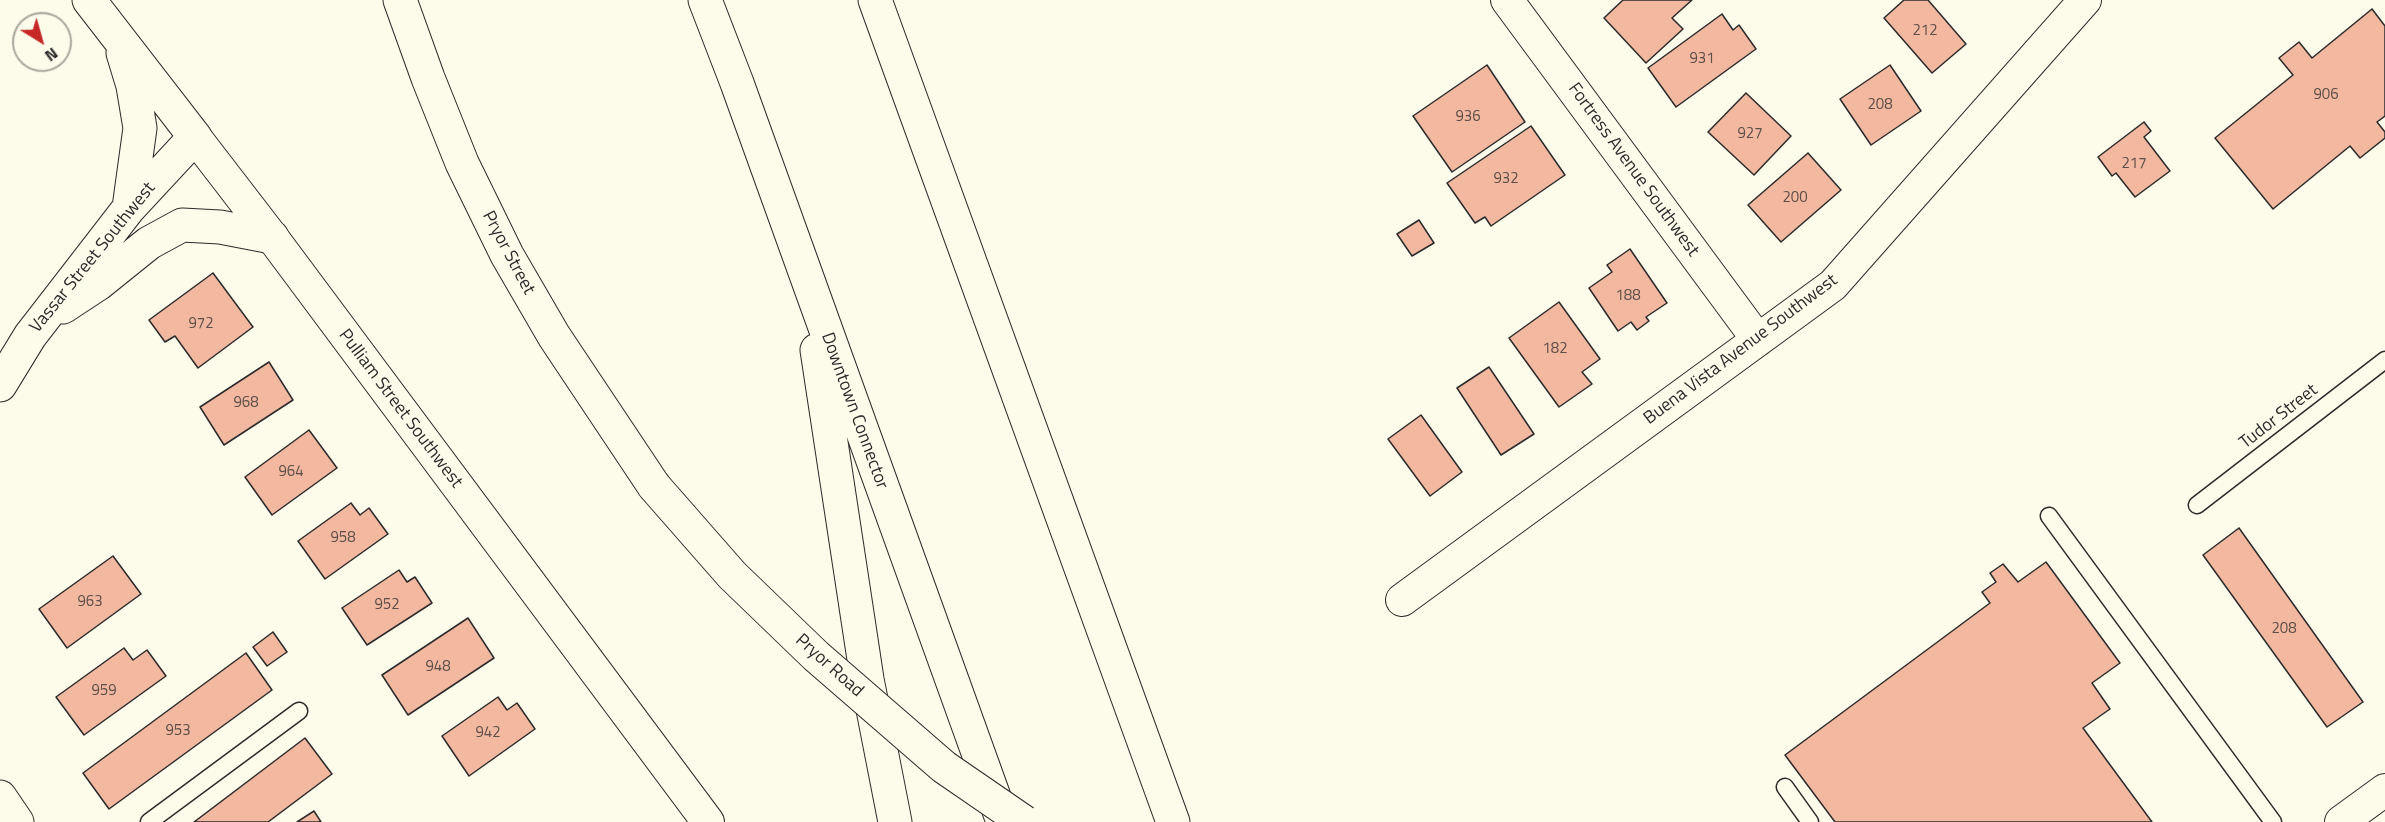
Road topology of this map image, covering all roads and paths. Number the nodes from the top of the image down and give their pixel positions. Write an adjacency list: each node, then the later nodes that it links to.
1 (89, 0): 7 (main road, Pulliam Street Southwest)
2 (400, 0): 16 (main road, Pryor Street)
3 (705, 0): 11 (main road, Downtown Connector)
4 (875, 0): 30 (main road)
5 (1507, 0): 13 (street, Fortress Avenue Southwest)
6 (2085, 0): 13 (street, Buena Vista Avenue Southwest)
7 (119, 40): 8 (main road, Pulliam Street Southwest); 9 (main road)
8 (195, 137): 9 (main road, Vassar Street Southwest); 10 (street, Pulliam Street Southwest)
9 (129, 208): 12 (main road, Vassar Street Southwest)
10 (272, 237): 12 (main road); 26 (street, Pulliam Street Southwest)
11 (806, 277): 27 (main road); 28 (main road, Downtown Connector)
12 (41, 321): 15 (main road, Vassar Street Southwest)
13 (1758, 340): 19 (street, Buena Vista Avenue Southwest)
14 (2385, 360): 17 (lane, Tudor Street)
15 (0, 385)
16 (654, 486): 29 (main road, Pryor Road, bridge)
17 (2197, 505)
18 (2049, 516): 32 (lane)
19 (1402, 600)
20 (299, 711): 25 (lane)
21 (1785, 787): 31 (lane)
22 (2385, 790): 33 (street)
23 (0, 797): 24 (main road)
24 (17, 822)
25 (149, 822)
26 (708, 822)
27 (895, 822)
28 (1003, 822)
29 (1024, 822)
30 (1173, 822)
31 (1810, 822)
32 (2273, 822)
33 (2341, 822)

